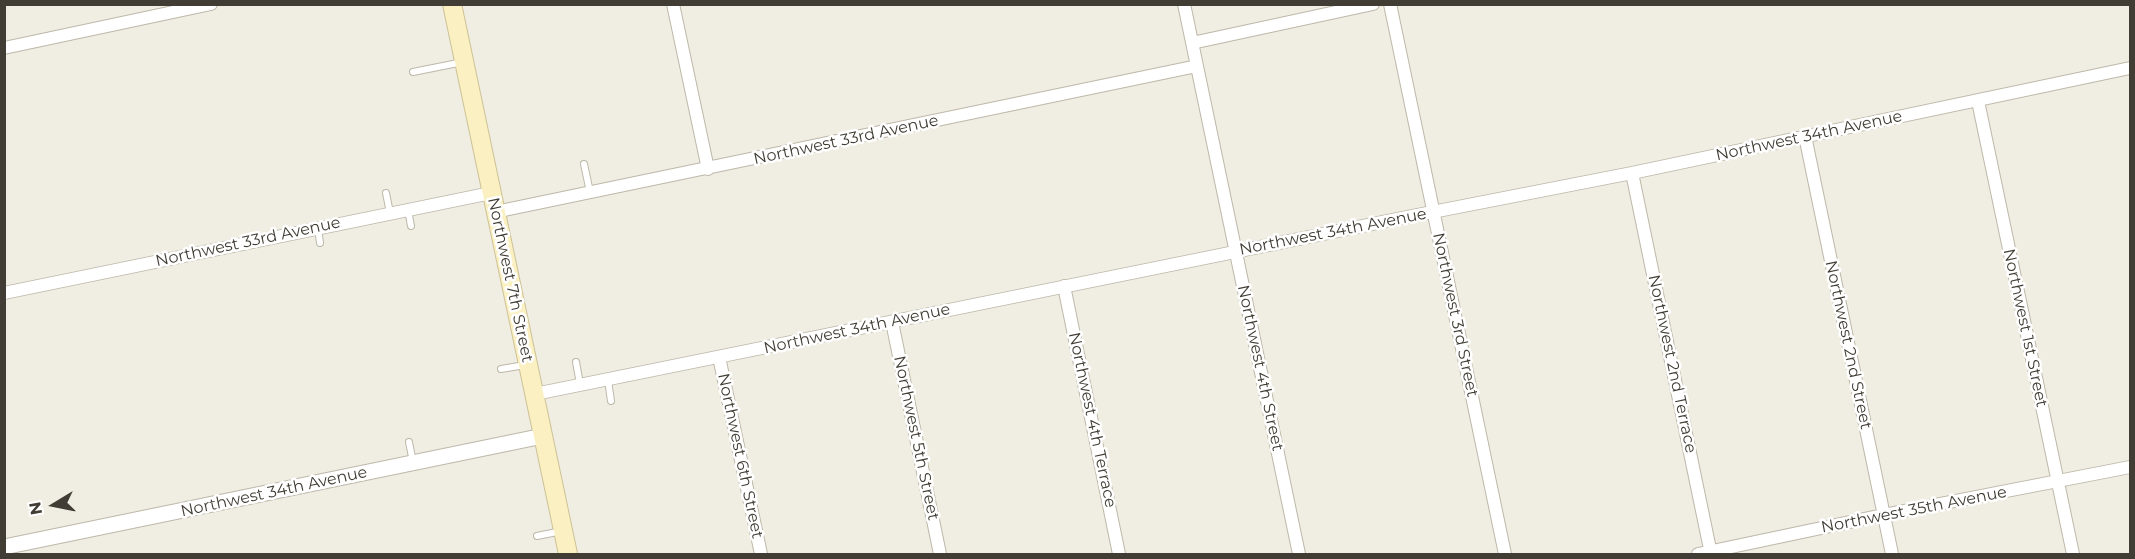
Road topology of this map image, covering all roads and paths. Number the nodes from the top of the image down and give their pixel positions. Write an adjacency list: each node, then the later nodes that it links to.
1 (211, 4): 8 (street)
2 (452, 4): 9 (main road, Northwest 7th Street)
3 (673, 4): 16 (street)
4 (1184, 4): 7 (street, Northwest 4th Street)
5 (1373, 4): 7 (street)
6 (1390, 4): 23 (street, Northwest 3rd Street)
7 (1192, 43): 10 (street, Northwest 4th Street)
8 (4, 48)
9 (464, 62): 12 (lane); 19 (main road, Northwest 7th Street)
10 (1197, 66): 16 (street, Northwest 33rd Avenue); 28 (street, Northwest 4th Street)
11 (2130, 68): 13 (street, Northwest 34th Avenue)
12 (413, 72)
13 (1978, 101): 14 (street, Northwest 34th Avenue); 44 (street, Northwest 1st Street)
14 (1804, 136): 17 (street, Northwest 34th Avenue); 45 (street, Northwest 2nd Street)
15 (584, 164): 20 (lane)
16 (708, 170): 20 (street, Northwest 33rd Avenue)
17 (1632, 173): 23 (street, Northwest 34th Avenue); 49 (street, Northwest 2nd Terrace)
18 (386, 193): 24 (lane)
19 (491, 193): 21 (street, Northwest 33rd Avenue); 22 (main road, Northwest 7th Street)
20 (590, 193): 22 (street, Northwest 33rd Avenue)
21 (408, 210): 24 (street, Northwest 33rd Avenue); 25 (lane)
22 (495, 212): 34 (main road, Northwest 7th Street)
23 (1434, 212): 28 (street, Northwest 34th Avenue); 55 (street, Northwest 3rd Street)
24 (390, 213): 26 (street, Northwest 33rd Avenue)
25 (411, 226)
26 (318, 227): 27 (lane); 30 (street, Northwest 33rd Avenue)
27 (320, 243)
28 (1235, 252): 29 (street, Northwest 34th Avenue); 54 (street, Northwest 4th Street)
29 (1064, 286): 31 (street, Northwest 34th Avenue); 53 (street, Northwest 4th Terrace)
30 (4, 293)
31 (892, 322): 32 (street, Northwest 34th Avenue); 52 (street, Northwest 5th Street)
32 (719, 357): 36 (street, Northwest 34th Avenue); 51 (street, Northwest 6th Street)
33 (576, 362): 37 (lane)
34 (528, 364): 35 (lane); 38 (main road, Northwest 7th Street)
35 (501, 369)
36 (608, 380): 37 (street, Northwest 34th Avenue); 39 (lane)
37 (580, 385): 38 (street, Northwest 34th Avenue)
38 (535, 394): 40 (main road, Northwest 7th Street)
39 (611, 401)
40 (543, 436): 42 (street, Northwest 34th Avenue); 46 (main road, Northwest 7th Street)
41 (410, 442): 42 (lane)
42 (414, 463): 48 (street, Northwest 34th Avenue)
43 (2130, 467): 44 (street, Northwest 35th Avenue)
44 (2056, 481): 45 (street, Northwest 35th Avenue); 58 (street, Northwest 1st Street)
45 (1883, 515): 49 (street, Northwest 35th Avenue); 57 (street, Northwest 2nd Street)
46 (563, 531): 47 (lane); 50 (main road, Northwest 7th Street)
47 (537, 536)
48 (4, 547)
49 (1711, 553): 56 (street, Northwest 35th Avenue)
50 (568, 555)
51 (760, 555)
52 (940, 555)
53 (1119, 555)
54 (1299, 555)
55 (1505, 555)
56 (1698, 555)
57 (1892, 555)
58 (2073, 555)

